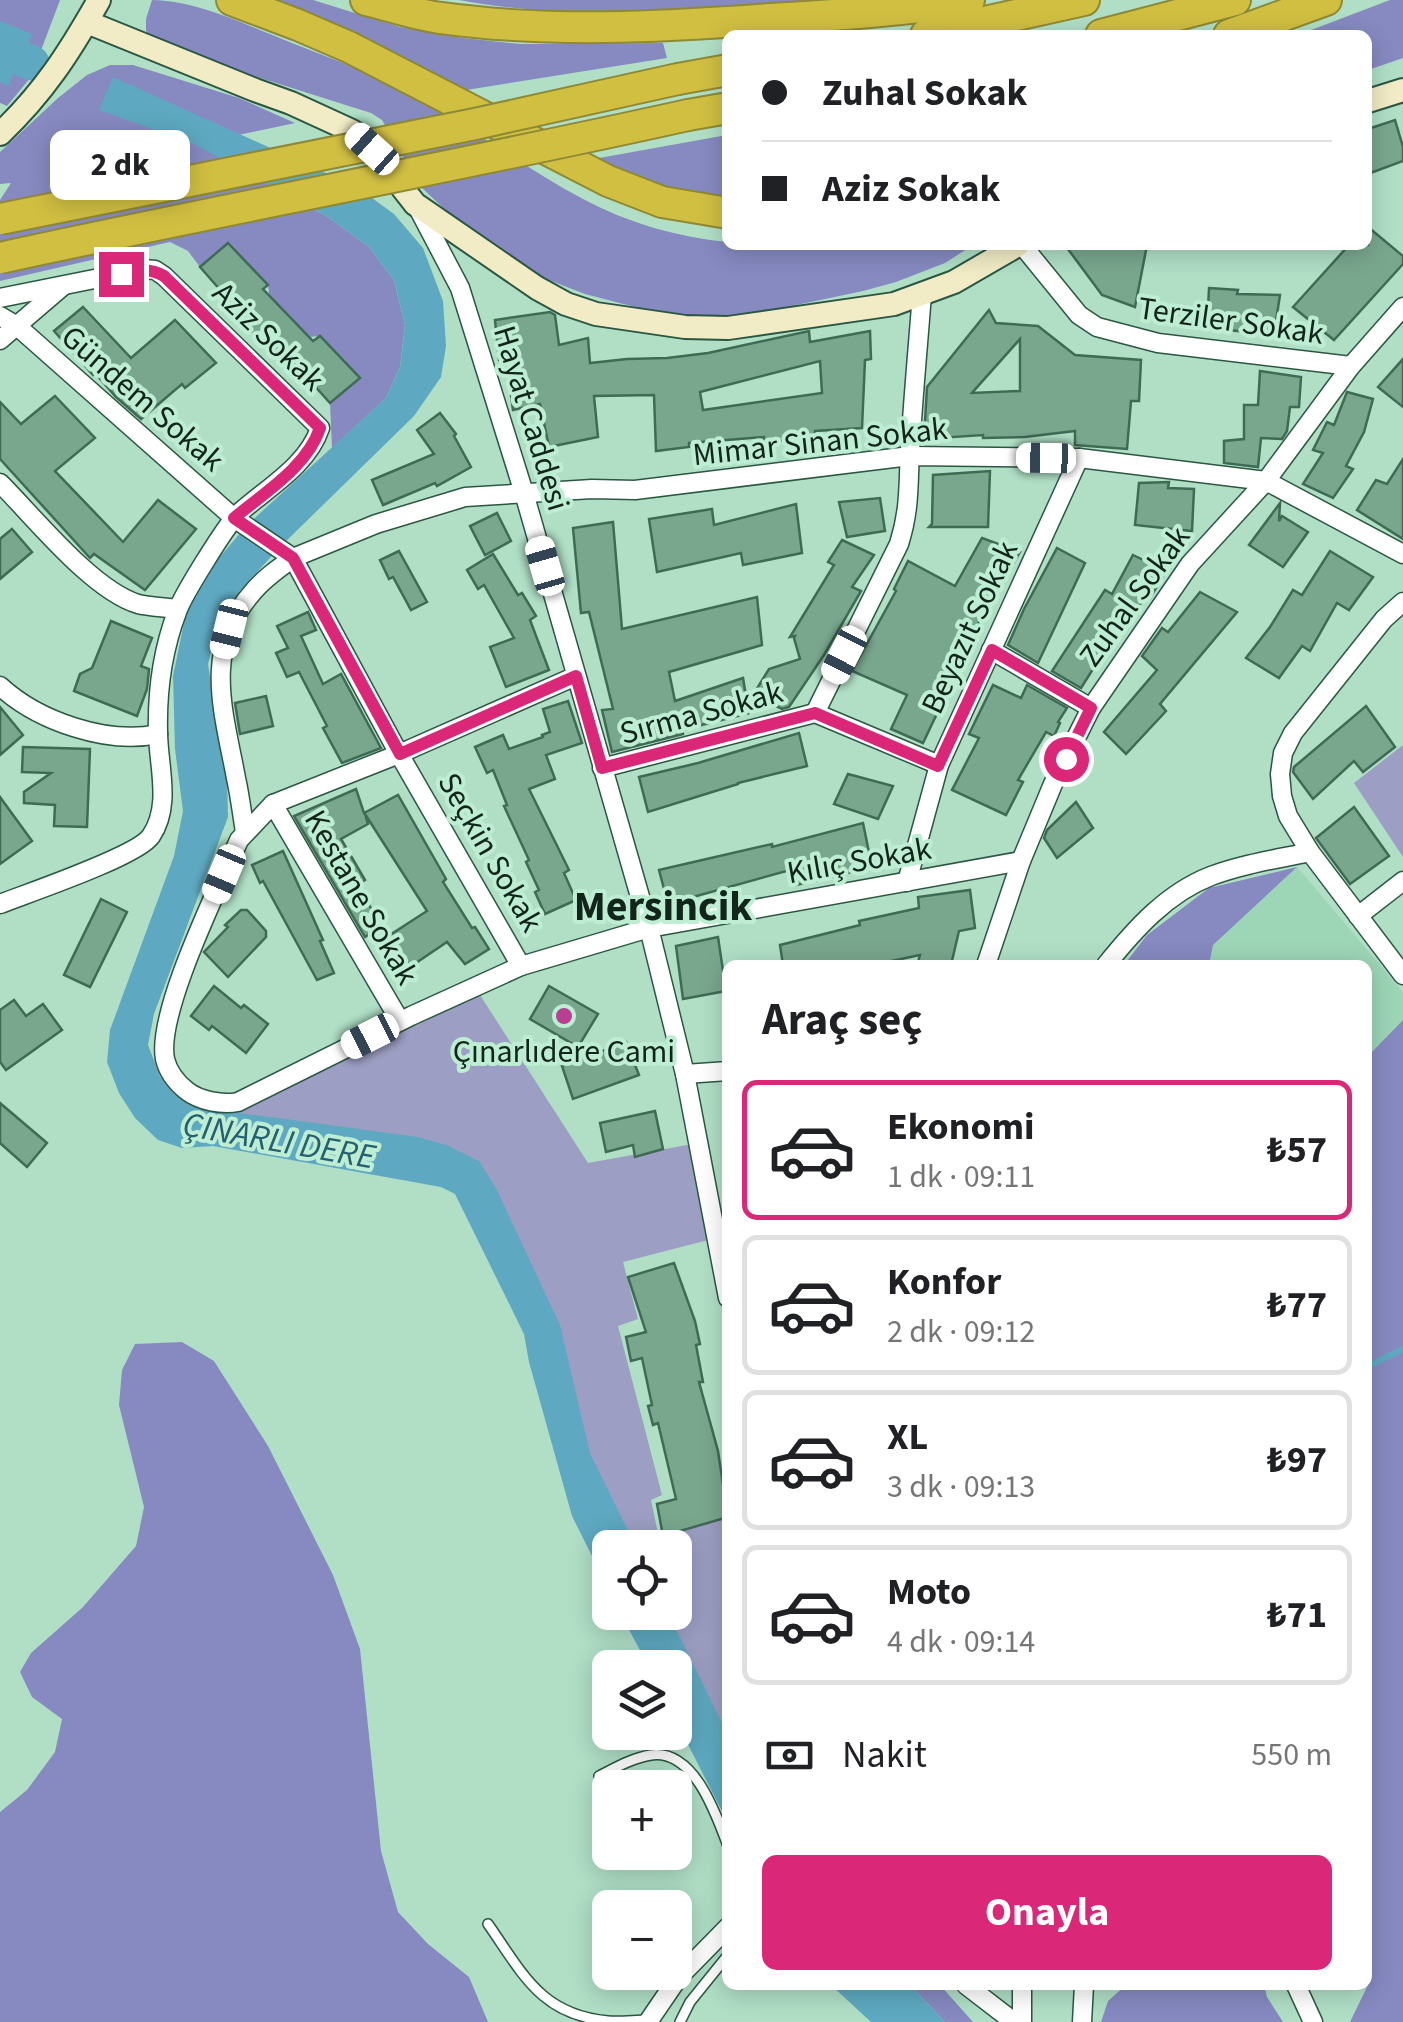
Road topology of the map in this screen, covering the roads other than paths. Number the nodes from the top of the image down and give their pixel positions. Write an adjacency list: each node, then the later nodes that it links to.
1 (232, 0): 17 (highway)
2 (366, 0): 3 (highway)
3 (969, 0)
4 (1084, 0): 8 (highway)
5 (1235, 0): 9 (highway)
6 (1326, 0): 10 (highway)
7 (93, 7): 15 (street); 16 (street)
8 (955, 30)
9 (1121, 30)
10 (1242, 30)
11 (722, 71): 18 (highway, bridge)
12 (1403, 90): 13 (street)
13 (1372, 101)
14 (722, 109): 21 (highway, bridge)
15 (0, 134)
16 (415, 204): 23 (street); 34 (street, Hayat Caddesi)
17 (722, 212)
18 (0, 219)
19 (1011, 250): 23 (street)
20 (1024, 250): 29 (street, Terziler Sokak)
21 (0, 258)
22 (63, 286): 24 (street, Aziz Sokak); 27 (street, Aziz Sokak); 35 (street, Aziz Sokak)
23 (922, 294): 30 (street, Sırma Sokak)
24 (0, 298)
25 (1403, 307): 29 (street, Zuhal Sokak)
26 (0, 316): 27 (street, Gündem Sokak)
27 (16, 326): 28 (street, Aziz Sokak); 35 (street, Gündem Sokak)
28 (0, 340)
29 (1350, 366): 32 (street, Zuhal Sokak)
30 (910, 456): 31 (street, Mimar Sinan Sokak); 34 (street, Mimar Sinan Sokak); 44 (street, Sırma Sokak)
31 (1080, 458): 32 (street, Mimar Sinan Sokak); 40 (street, Beyazıt Sokak)
32 (1266, 481): 37 (street, Mimar Sinan Sokak); 43 (street, Zuhal Sokak)
33 (0, 482): 39 (street)
34 (524, 494): 36 (street, Mimar Sinan Sokak); 41 (street, Hayat Caddesi)
35 (240, 522): 36 (street, Gündem Sokak); 39 (street, Aziz Sokak)
36 (286, 553): 46 (street, Seçkin Sokak); 50 (street, Mimar Sinan Sokak)
37 (1403, 554)
38 (1403, 602): 51 (street)
39 (177, 609): 45 (street, Aziz Sokak)
40 (992, 650): 43 (street); 47 (street, Beyazıt Sokak)
41 (576, 676): 46 (street); 48 (street, Hayat Caddesi)
42 (0, 686): 45 (street)
43 (1091, 708): 52 (street, Zuhal Sokak)
44 (815, 713): 47 (street, Sırma Sokak); 48 (street, Sırma Sokak)
45 (158, 734): 55 (street, Aziz Sokak)
46 (400, 754): 49 (street); 60 (street, Seçkin Sokak)
47 (938, 766): 54 (street, Beyazıt Sokak)
48 (602, 768): 57 (street, Hayat Caddesi)
49 (272, 804): 50 (street, Kılıç Sokak); 62 (street, Kestane Sokak)
50 (245, 832): 62 (street, Kılıç Sokak)
51 (1310, 852): 56 (street); 59 (street)
52 (1021, 861): 54 (street, Kılıç Sokak); 58 (street, Zuhal Sokak)
53 (1403, 881): 56 (street)
54 (907, 882): 57 (street, Kılıç Sokak)
55 (0, 904)
56 (1358, 916): 61 (street)
57 (649, 928): 60 (street, Kılıç Sokak); 64 (street, Hayat Caddesi)
58 (988, 960)
59 (1110, 960)
60 (522, 966): 62 (street, Kılıç Sokak)
61 (1403, 974)
62 (400, 1021)
63 (722, 1071): 64 (street)
64 (685, 1074): 65 (street, Hayat Caddesi)
65 (722, 1259)
66 (611, 1770): 67 (lane)
67 (688, 1770)
68 (692, 1774): 69 (lane)
69 (722, 1830)
70 (488, 1924): 77 (lane)
71 (722, 1933): 77 (street)
72 (722, 1962): 78 (lane)
73 (972, 1990): 79 (street)
74 (1022, 1990): 80 (street)
75 (1084, 1990): 81 (street)
76 (1298, 1990): 82 (street)
77 (648, 2021)
78 (680, 2022)
79 (1014, 2022)
80 (1022, 2022)
81 (1082, 2022)
82 (1313, 2022)

